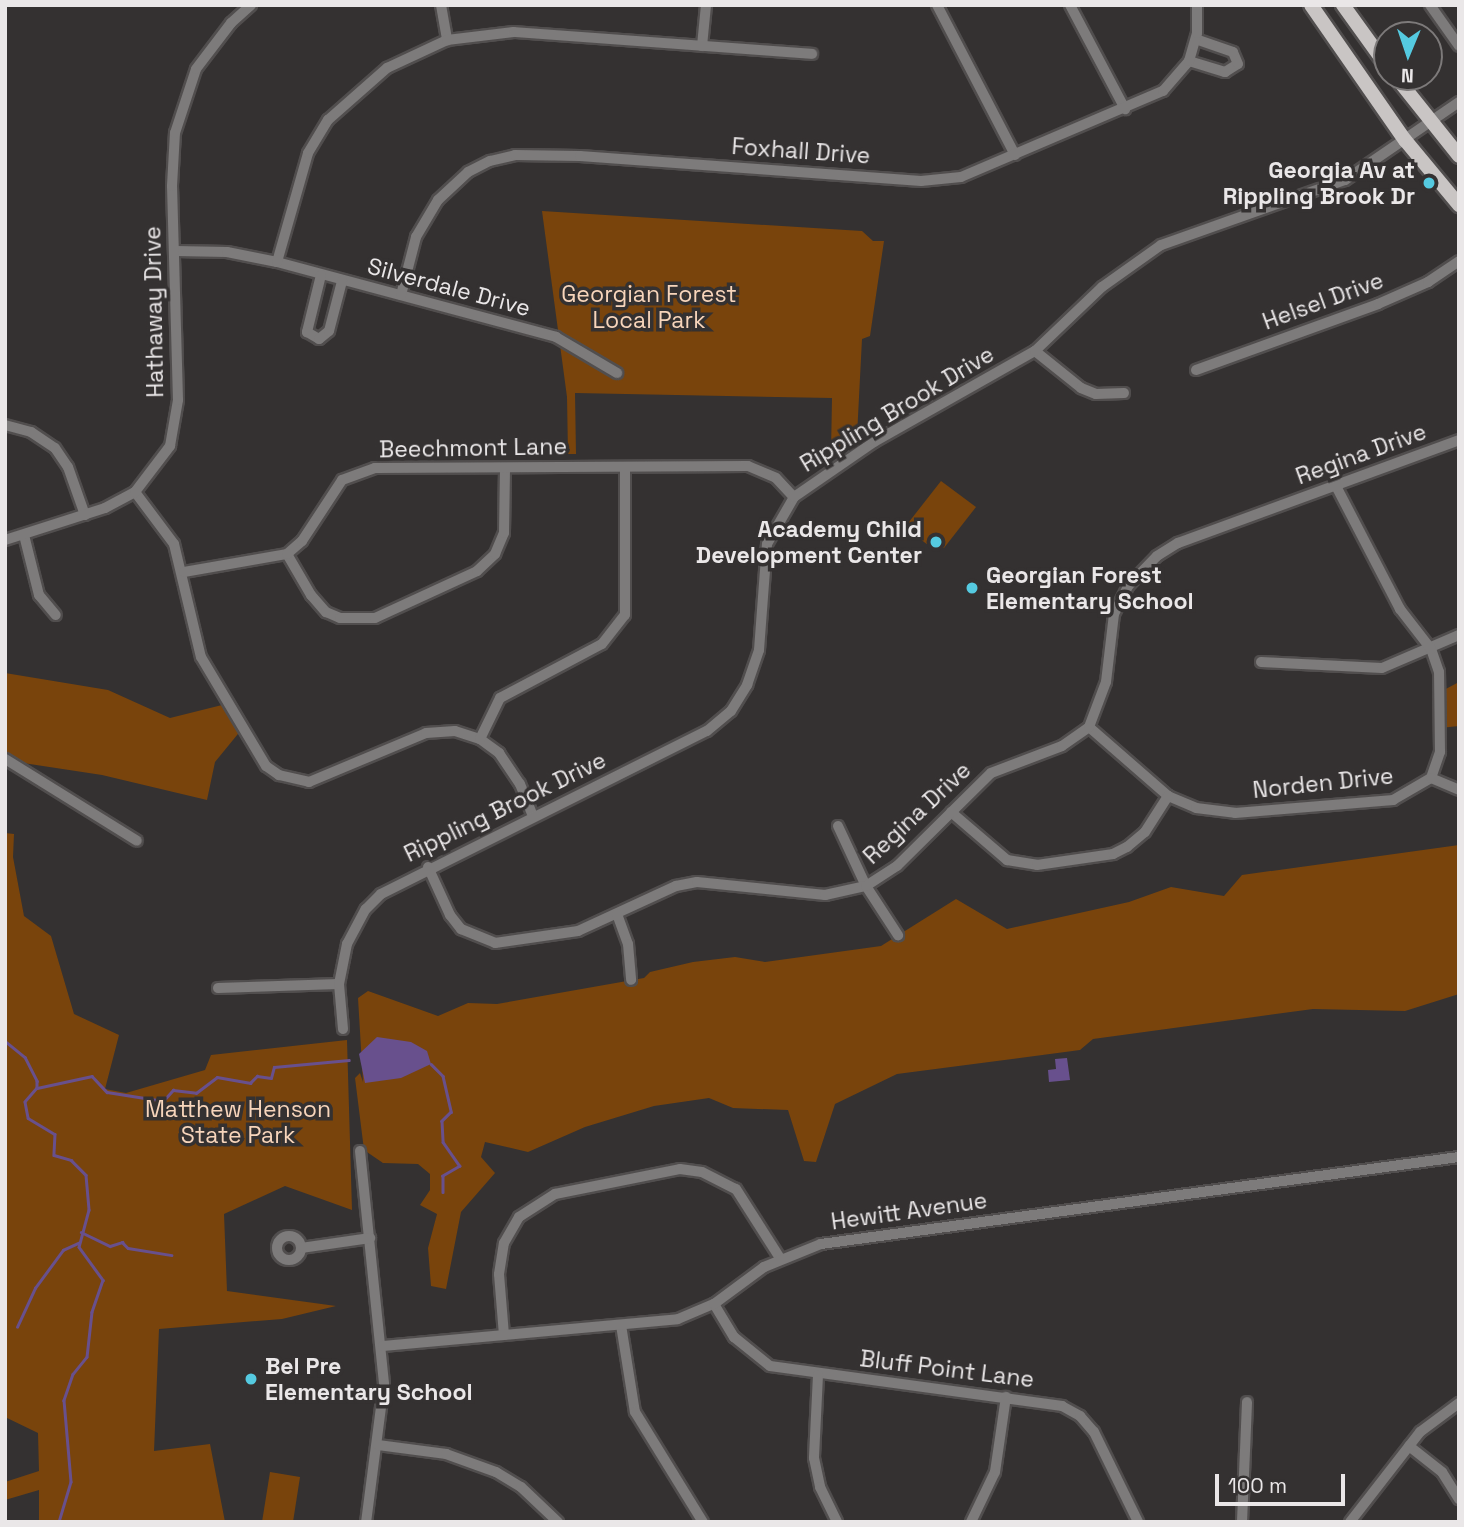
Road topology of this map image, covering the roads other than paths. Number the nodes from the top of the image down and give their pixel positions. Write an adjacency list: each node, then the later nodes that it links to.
1 (251, 5): 25 (street, Hathaway Drive)
2 (441, 5): 11 (street)
3 (706, 5): 12 (street)
4 (937, 5): 22 (street)
5 (1070, 5): 19 (street)
6 (1197, 5): 10 (street, Foxhall Drive)
7 (1311, 5): 21 (main road)
8 (1343, 5): 13 (main road)
9 (1430, 5): 14 (street)
10 (1196, 39): 16 (street, Foxhall Drive); 16 (street)
11 (447, 40): 12 (street); 27 (street)
12 (702, 46): 15 (street)
13 (1373, 46)
14 (1459, 46)
15 (812, 54)
16 (1189, 61): 19 (street, Foxhall Drive)
17 (1407, 91): 20 (main road)
18 (1459, 102): 20 (street, Rippling Brook Drive)
19 (1125, 109): 22 (street, Foxhall Drive)
20 (1430, 122): 21 (street, Rippling Brook Drive); 23 (main road)
21 (1405, 140): 24 (main road); 31 (street, Rippling Brook Drive)
22 (1015, 155): 30 (street, Foxhall Drive)
23 (1459, 156)
24 (1459, 205)
25 (176, 251): 27 (street, Silverdale Drive); 40 (street, Hathaway Drive)
26 (1459, 261): 32 (street, Helsel Drive)
27 (277, 262): 28 (street, Silverdale Drive)
28 (321, 275): 29 (street, Silverdale Drive); 29 (street, Silverdale Drive)
29 (342, 281): 30 (street, Silverdale Drive)
30 (401, 295): 33 (street, Silverdale Drive)
31 (1035, 351): 34 (street); 41 (street, Rippling Brook Drive)
32 (1196, 370)
33 (617, 373)
34 (1124, 393)
35 (5, 425): 42 (street)
36 (1459, 440): 39 (street, Regina Drive)
37 (625, 467): 38 (street, Beechmont Lane); 41 (street, Beechmont Lane); 52 (street)
38 (505, 468): 45 (street, Beechmont Lane); 45 (street)
39 (1336, 486): 49 (street); 51 (street, Regina Drive)
40 (135, 492): 42 (street, Hathaway Drive); 46 (street)
41 (794, 497): 58 (street, Rippling Brook Drive)
42 (85, 515): 43 (street, Hathaway Drive)
43 (24, 535): 44 (street, Hathaway Drive); 47 (street)
44 (5, 540)
45 (287, 554): 46 (street)
46 (184, 572): 52 (street)
47 (56, 615)
48 (1459, 635): 49 (street)
49 (1431, 649): 50 (street); 54 (street)
50 (1261, 662)
51 (1089, 727): 56 (street, Norden Drive); 57 (street, Regina Drive)
52 (480, 739): 58 (street)
53 (5, 759): 60 (street)
54 (1431, 778): 55 (street); 56 (street, Norden Drive)
55 (1459, 790)
56 (1168, 796): 57 (street)
57 (951, 812): 62 (street, Regina Drive)
58 (533, 817): 61 (street, Rippling Brook Drive)
59 (838, 826): 62 (street)
60 (137, 841)
61 (428, 867): 63 (street, Regina Drive); 66 (street, Rippling Brook Drive)
62 (866, 886): 63 (street, Regina Drive); 64 (street)
63 (617, 914): 65 (street)
64 (898, 935)
65 (631, 980)
66 (339, 984): 67 (street); 68 (street, Rippling Brook Drive)
67 (218, 988)
68 (342, 1029)
69 (360, 1151): 71 (street)
70 (1459, 1157): 73 (street, Hewitt Avenue)
71 (370, 1238): 72 (street); 77 (street)
72 (301, 1248)
73 (780, 1258): 74 (street, Hewitt Avenue); 76 (street)
74 (714, 1304): 75 (street, Hewitt Avenue); 78 (street, Bluff Point Lane)
75 (621, 1325): 76 (street, Hewitt Avenue); 87 (street)
76 (504, 1335): 77 (street, Hewitt Avenue)
77 (383, 1346): 82 (street)
78 (818, 1375): 79 (street, Bluff Point Lane); 88 (street)
79 (1006, 1397): 89 (street); 90 (street, Bluff Point Lane)
80 (1247, 1402): 91 (street)
81 (1459, 1403): 83 (street)
82 (378, 1445): 85 (street); 86 (street)
83 (1409, 1446): 84 (street); 92 (street)
84 (1459, 1499)
85 (366, 1522)
86 (558, 1522)
87 (703, 1522)
88 (837, 1522)
89 (971, 1522)
90 (1138, 1522)
91 (1242, 1522)
92 (1350, 1522)

